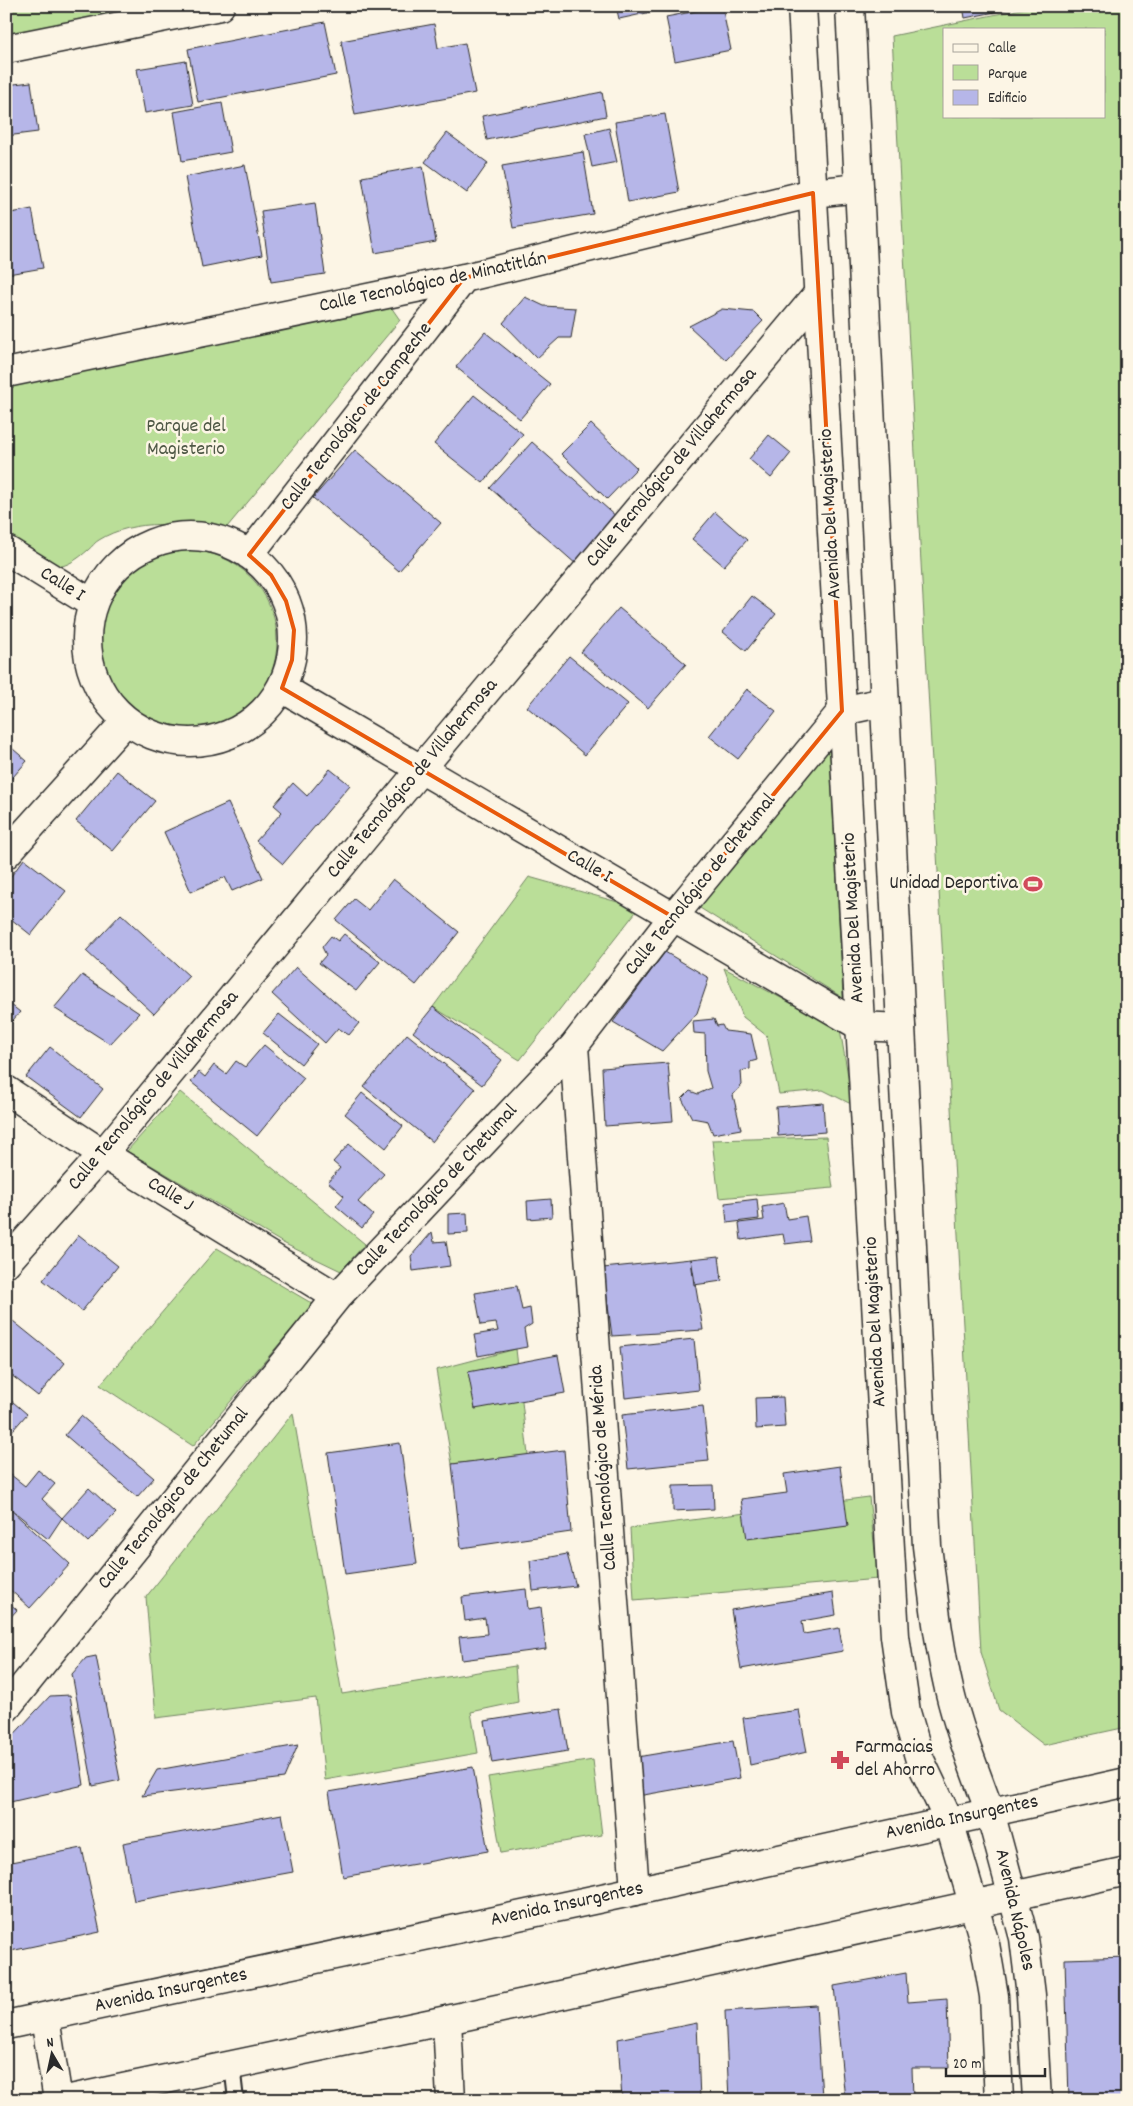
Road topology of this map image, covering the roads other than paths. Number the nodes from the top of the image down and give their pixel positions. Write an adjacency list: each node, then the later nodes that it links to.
1 (220, 6): 4 (street)
2 (802, 6): 6 (street, Avenida Del Magisterio)
3 (850, 6): 5 (street, Avenida Del Magisterio)
4 (6, 50)
5 (859, 188): 6 (street, Calle Tecnológico de Minatitlán); 14 (street, Avenida Del Magisterio)
6 (813, 193): 7 (street, Calle Tecnológico de Minatitlán); 8 (street, Avenida Del Magisterio)
7 (464, 278): 9 (street, Calle Tecnológico de Minatitlán); 11 (street, Calle Tecnológico de Campeche)
8 (818, 294): 15 (street, Avenida Del Magisterio); 17 (street, Calle Tecnológico de Villahermosa)
9 (6, 372)
10 (6, 550): 12 (street, Calle I)
11 (249, 555): 12 (street); 13 (street)
12 (93, 604): 16 (street)
13 (282, 688): 16 (street); 17 (street, Calle I)
14 (884, 702): 15 (street); 21 (street, Avenida Del Magisterio)
15 (842, 711): 19 (street, Calle Tecnológico de Chetumal); 20 (street, Avenida Del Magisterio)
16 (126, 721): 18 (street)
17 (421, 769): 19 (street, Calle I); 24 (street, Calle Tecnológico de Villahermosa)
18 (6, 854)
19 (673, 917): 20 (street, Calle I); 22 (street, Calle Tecnológico de Chetumal)
20 (860, 1026): 21 (street, Calle I); 30 (street, Avenida Del Magisterio)
21 (901, 1028): 29 (street, Avenida Del Magisterio)
22 (574, 1046): 26 (street, Calle Tecnológico de Chetumal); 32 (street, Calle Tecnológico de Mérida)
23 (6, 1090): 24 (street, Calle J)
24 (103, 1154): 25 (street, Calle Tecnológico de Villahermosa); 26 (street, Calle J)
25 (6, 1263)
26 (337, 1297): 27 (street, Calle Tecnológico de Chetumal)
27 (6, 1708)
28 (1127, 1782): 29 (street, Avenida Insurgentes)
29 (990, 1812): 30 (street, Avenida Insurgentes); 33 (street, Avenida Nápoles)
30 (949, 1821): 32 (street, Avenida Insurgentes); 34 (street, Avenida Nápoles)
31 (1127, 1872): 33 (street)
32 (635, 1891): 35 (street, Avenida Insurgentes)
33 (1013, 1896): 34 (street); 44 (street, Avenida Nápoles)
34 (974, 1905): 36 (street); 43 (street, Avenida Nápoles)
35 (45, 2018): 37 (street, Avenida Insurgentes); 39 (street)
36 (447, 2020): 38 (street); 42 (street)
37 (6, 2026)
38 (232, 2065): 40 (street); 41 (lane)
39 (58, 2100)
40 (66, 2100)
41 (236, 2100)
42 (452, 2100)
43 (999, 2100)
44 (1036, 2100)

